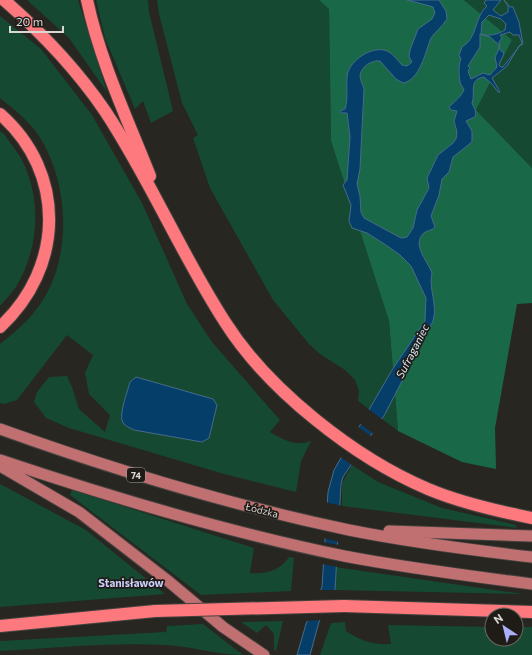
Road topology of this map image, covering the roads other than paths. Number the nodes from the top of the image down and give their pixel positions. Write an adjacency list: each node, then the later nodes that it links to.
1 (4, 0): 4 (highway)
2 (87, 0): 4 (highway)
3 (0, 114): 5 (highway)
4 (163, 211): 9 (highway)
5 (0, 327)
6 (0, 429): 10 (main road, Łódzka / 74)
7 (0, 460): 13 (main road)
8 (0, 466): 16 (main road)
9 (532, 518)
10 (350, 530): 11 (main road, 74); 12 (main road, Łódzka / 74)
11 (532, 536)
12 (532, 556)
13 (532, 584)
14 (532, 612): 15 (highway, bridge)
15 (0, 626)
16 (264, 655)

